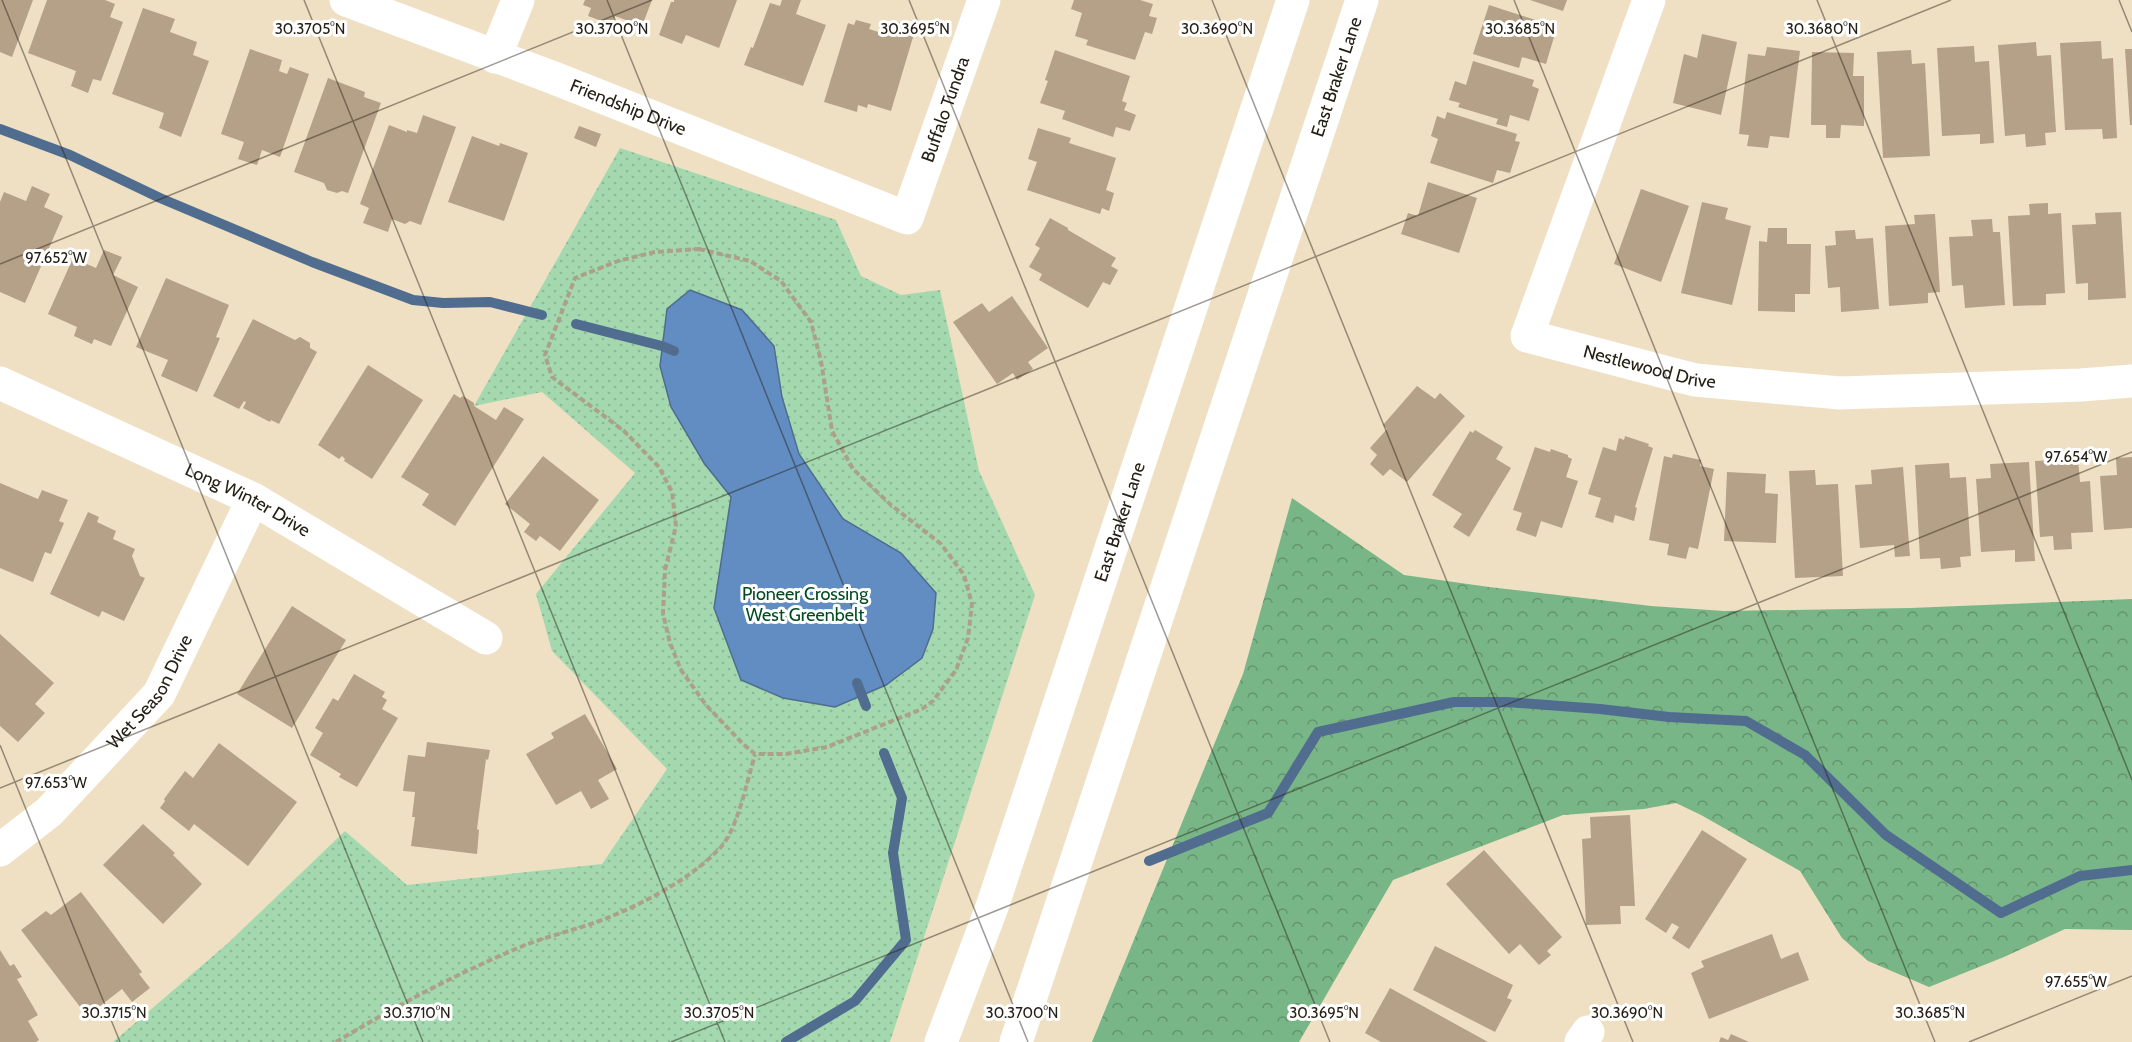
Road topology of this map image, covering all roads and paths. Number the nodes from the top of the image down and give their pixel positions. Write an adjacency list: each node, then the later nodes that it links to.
1 (346, 0): 7 (street, Friendship Drive)
2 (518, 0): 7 (street)
3 (984, 0): 8 (street, Buffalo Tundra)
4 (1293, 0): 16 (street, East Braker Lane)
5 (1362, 0): 17 (street, East Braker Lane)
6 (1649, 0): 9 (street, Nestlewood Drive)
7 (495, 57): 8 (street, Friendship Drive)
8 (907, 218)
9 (2132, 381)
10 (0, 383): 11 (street, Long Winter Drive)
11 (253, 499): 12 (street, Long Winter Drive); 14 (street, Wet Season Drive)
12 (486, 638)
13 (755, 754): 13 (path); 15 (path)
14 (0, 850)
15 (336, 1042)
16 (941, 1042)
17 (1016, 1042)

